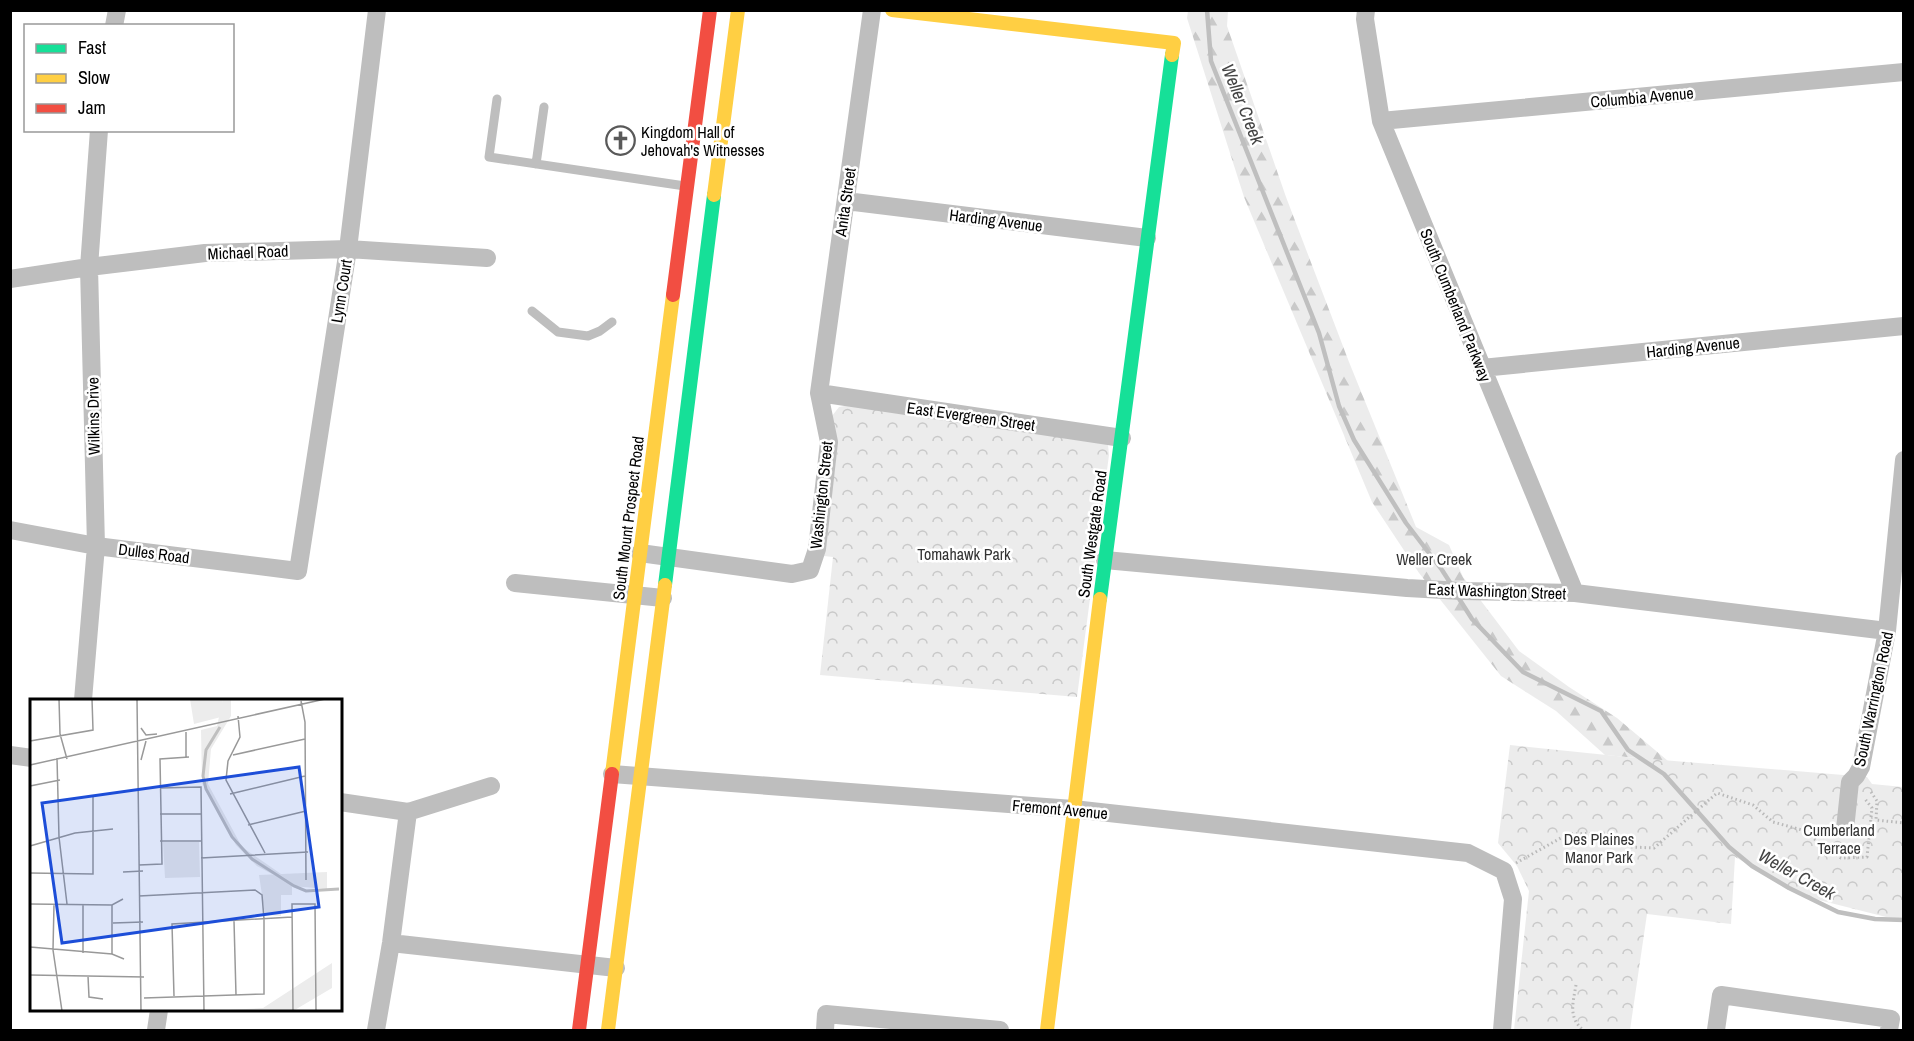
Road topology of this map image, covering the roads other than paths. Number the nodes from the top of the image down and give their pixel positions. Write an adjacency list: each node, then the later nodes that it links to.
1 (376, 10): 16 (street, Lynn Court)
2 (710, 10): 13 (main road, South Mount Prospect Road)
3 (738, 10): 30 (main road)
4 (872, 10): 14 (street, Anita Street)
5 (892, 10): 15 (main road, South Westgate Road)
6 (1366, 10): 10 (street, South Cumberland Parkway)
7 (1904, 72): 10 (street, Columbia Avenue)
8 (497, 99): 12 (lane)
9 (544, 108): 12 (lane)
10 (1382, 121): 23 (street, South Cumberland Parkway)
11 (99, 132): 18 (street, Wilkins Drive)
12 (536, 164): 13 (lane)
13 (688, 186): 29 (main road, South Mount Prospect Road)
14 (846, 201): 15 (street, Harding Avenue); 24 (street, Anita Street)
15 (1147, 238): 25 (main road, South Westgate Road)
16 (348, 249): 17 (street, Michael Road); 18 (street, Michael Road); 32 (street, Lynn Court)
17 (487, 258)
18 (89, 267): 19 (street, Michael Road); 28 (street, Wilkins Drive)
19 (10, 279)
20 (532, 310): 21 (lane)
21 (612, 322)
22 (1904, 326): 23 (street, Harding Avenue)
23 (1482, 368): 34 (street, South Cumberland Parkway)
24 (819, 393): 25 (street, East Evergreen Street); 30 (street, Washington Street)
25 (1122, 438): 31 (main road, South Westgate Road)
26 (1904, 459): 37 (street, South Warrington Road)
27 (10, 530): 28 (street, Dulles Road)
28 (96, 546): 32 (street, Dulles Road); 38 (street, Wilkins Drive)
29 (640, 553): 30 (street, Washington Street); 35 (main road, South Mount Prospect Road)
30 (668, 557): 36 (main road)
31 (1105, 560): 34 (street, East Washington Street); 45 (main road, South Westgate Road)
32 (298, 571)
33 (515, 583): 35 (street)
34 (1575, 593): 37 (street, East Washington Street)
35 (635, 595): 36 (street); 41 (main road, South Mount Prospect Road)
36 (663, 598): 42 (main road)
37 (1887, 631): 47 (street, South Warrington Road)
38 (83, 699)
39 (10, 755): 40 (street)
40 (30, 758)
41 (612, 774): 42 (street, Fremont Avenue); 49 (main road, South Mount Prospect Road)
42 (640, 776): 45 (street, Fremont Avenue); 50 (main road)
43 (491, 786): 46 (street)
44 (342, 802): 46 (street)
45 (1073, 809): 59 (main road, South Westgate Road); 60 (street, Fremont Avenue)
46 (408, 812): 48 (street)
47 (1845, 828)
48 (391, 943): 49 (street); 55 (street)
49 (587, 964): 50 (street); 56 (main road, South Mount Prospect Road)
50 (616, 968): 57 (main road)
51 (159, 1011): 54 (street)
52 (825, 1022): 58 (street)
53 (1890, 1025): 61 (street)
54 (156, 1030)
55 (376, 1030)
56 (579, 1030)
57 (608, 1030)
58 (1000, 1030)
59 (1047, 1030)
60 (1502, 1030)
61 (1716, 1030)

